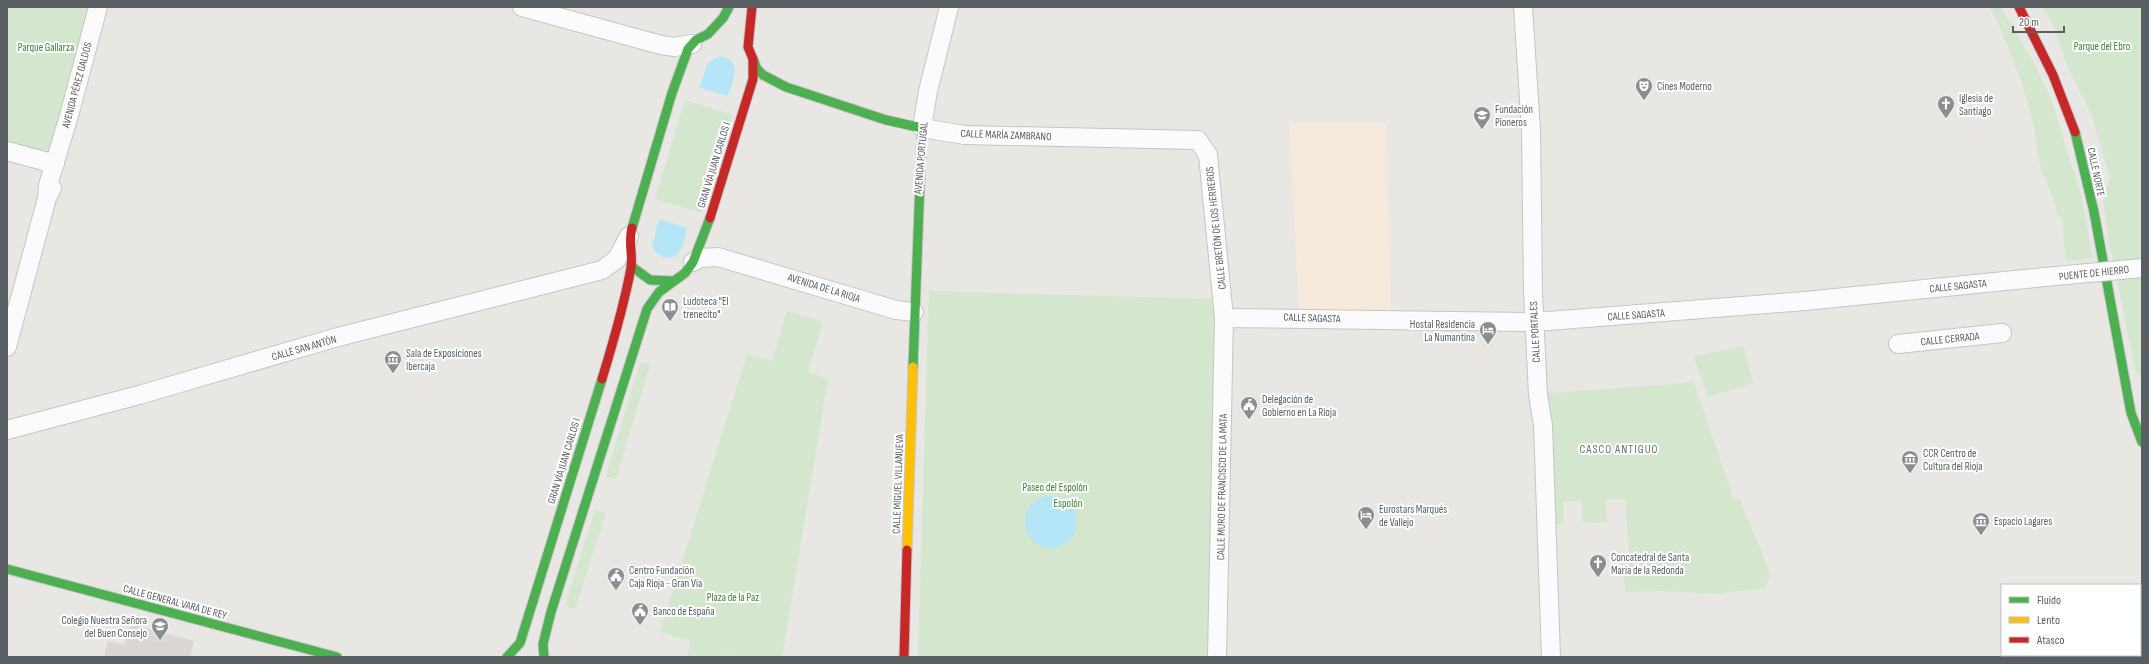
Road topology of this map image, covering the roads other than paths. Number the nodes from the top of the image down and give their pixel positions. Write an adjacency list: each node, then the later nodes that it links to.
1 (98, 7): 19 (street, AVENIDA PÉREZ GALDÓS)
2 (522, 7): 11 (street)
3 (728, 7): 9 (main road)
4 (752, 7): 12 (main road, GRAN VÍA JUAN CARLOS I)
5 (949, 7): 16 (street, AVENIDA PORTUGAL)
6 (1523, 7): 32 (street, CALLE PORTALES)
7 (2019, 7): 37 (main road, CALLE NORTE)
8 (724, 32): 9 (main road)
9 (708, 34): 11 (main road)
10 (737, 37): 12 (main road, GRAN VÍA JUAN CARLOS I)
11 (692, 44): 21 (main road, GRAN VÍA JUAN CARLOS I)
12 (748, 47): 13 (main road, GRAN VÍA JUAN CARLOS I)
13 (753, 59): 14 (main road, CALLE MARÍA ZAMBRANO); 15 (main road, GRAN VÍA JUAN CARLOS I)
14 (774, 81): 15 (main road); 16 (main road, CALLE MARÍA ZAMBRANO)
15 (750, 89): 20 (main road, GRAN VÍA JUAN CARLOS I)
16 (922, 128): 17 (street, CALLE MARÍA ZAMBRANO); 30 (main road, AVENIDA PORTUGAL)
17 (1198, 140): 31 (street, CALLE BRETÓN DE LOS HERREROS)
18 (7, 151): 19 (street)
19 (55, 164): 35 (street, AVENIDA PÉREZ GALDÓS)
20 (706, 230): 22 (street, AVENIDA DE LA RIOJA); 23 (main road, GRAN VÍA JUAN CARLOS I)
21 (631, 232): 24 (main road, GRAN VÍA JUAN CARLOS I); 25 (street)
22 (735, 261): 23 (street, AVENIDA DE LA RIOJA); 30 (street, AVENIDA DE LA RIOJA)
23 (694, 262): 28 (main road, GRAN VÍA JUAN CARLOS I)
24 (631, 266): 25 (street, CALLE SAN ANTÓN); 28 (main road); 29 (main road, GRAN VÍA JUAN CARLOS I)
25 (606, 267): 29 (street); 36 (street, CALLE SAN ANTÓN)
26 (2142, 268): 27 (street, PUENTE DE HIERRO, bridge)
27 (2045, 277): 32 (street, CALLE SAGASTA)
28 (673, 281): 41 (main road, GRAN VÍA JUAN CARLOS I)
29 (625, 289): 40 (main road, GRAN VÍA JUAN CARLOS I)
30 (914, 312): 42 (main road, CALLE MIGUEL VILLANUEVA)
31 (1224, 318): 32 (street, CALLE SAGASTA); 43 (street, CALLE MURO DE FRANCISCO DE LA MATA)
32 (1535, 322): 44 (street, CALLE PORTALES)
33 (2002, 333): 34 (street, CALLE CERRADA)
34 (1898, 344)
35 (7, 347)
36 (7, 430)
37 (2142, 442)
38 (7, 569): 39 (main road, CALLE GENERAL VARA DE REY)
39 (337, 657)
40 (507, 657)
41 (544, 657)
42 (904, 657)
43 (1217, 657)
44 (1550, 657)

